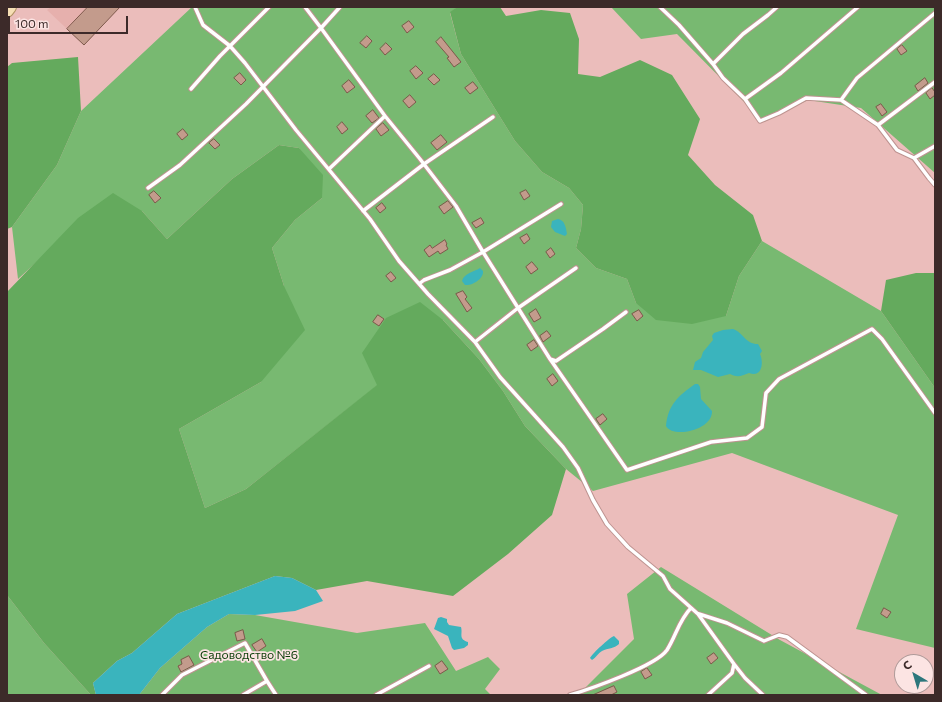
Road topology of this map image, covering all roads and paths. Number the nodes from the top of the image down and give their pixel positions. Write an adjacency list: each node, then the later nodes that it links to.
1 (10, 7): 9 (main road)
2 (195, 7): 12 (lane)
3 (268, 7): 12 (lane)
4 (305, 7): 11 (lane)
5 (340, 7): 11 (lane)
6 (660, 7): 13 (lane)
7 (777, 7): 13 (lane)
8 (858, 7): 17 (lane)
9 (7, 11)
10 (935, 13): 18 (lane)
11 (321, 28): 15 (lane); 19 (lane)
12 (230, 46): 15 (lane); 16 (lane)
13 (713, 64): 17 (lane)
14 (935, 82): 21 (lane)
15 (264, 86): 25 (lane); 27 (lane)
16 (191, 89)
17 (745, 99): 18 (lane)
18 (841, 100): 21 (lane)
19 (385, 116): 24 (lane); 25 (lane)
20 (493, 117): 24 (lane)
21 (878, 125): 23 (lane)
22 (935, 146): 23 (lane)
23 (914, 158): 26 (lane)
24 (424, 164): 29 (lane); 30 (lane)
25 (328, 169): 29 (lane)
26 (935, 185)
27 (148, 188)
28 (561, 204): 30 (lane)
29 (363, 211): 32 (lane)
30 (483, 252): 32 (lane); 33 (lane)
31 (576, 268): 33 (lane)
32 (419, 284): 35 (lane)
33 (518, 308): 35 (lane); 36 (lane)
34 (626, 312): 36 (lane)
35 (475, 342): 38 (lane)
36 (550, 359): 37 (lane)
37 (935, 413)
38 (691, 608): 39 (lane); 47 (lane)
39 (698, 614): 40 (lane); 50 (lane)
40 (734, 664): 48 (lane); 49 (lane)
41 (428, 666): 46 (lane)
42 (267, 681): 43 (lane); 44 (lane); 45 (lane)
43 (162, 695)
44 (243, 695)
45 (276, 695)
46 (376, 695)
47 (570, 695)
48 (708, 695)
49 (763, 695)
50 (866, 695)

